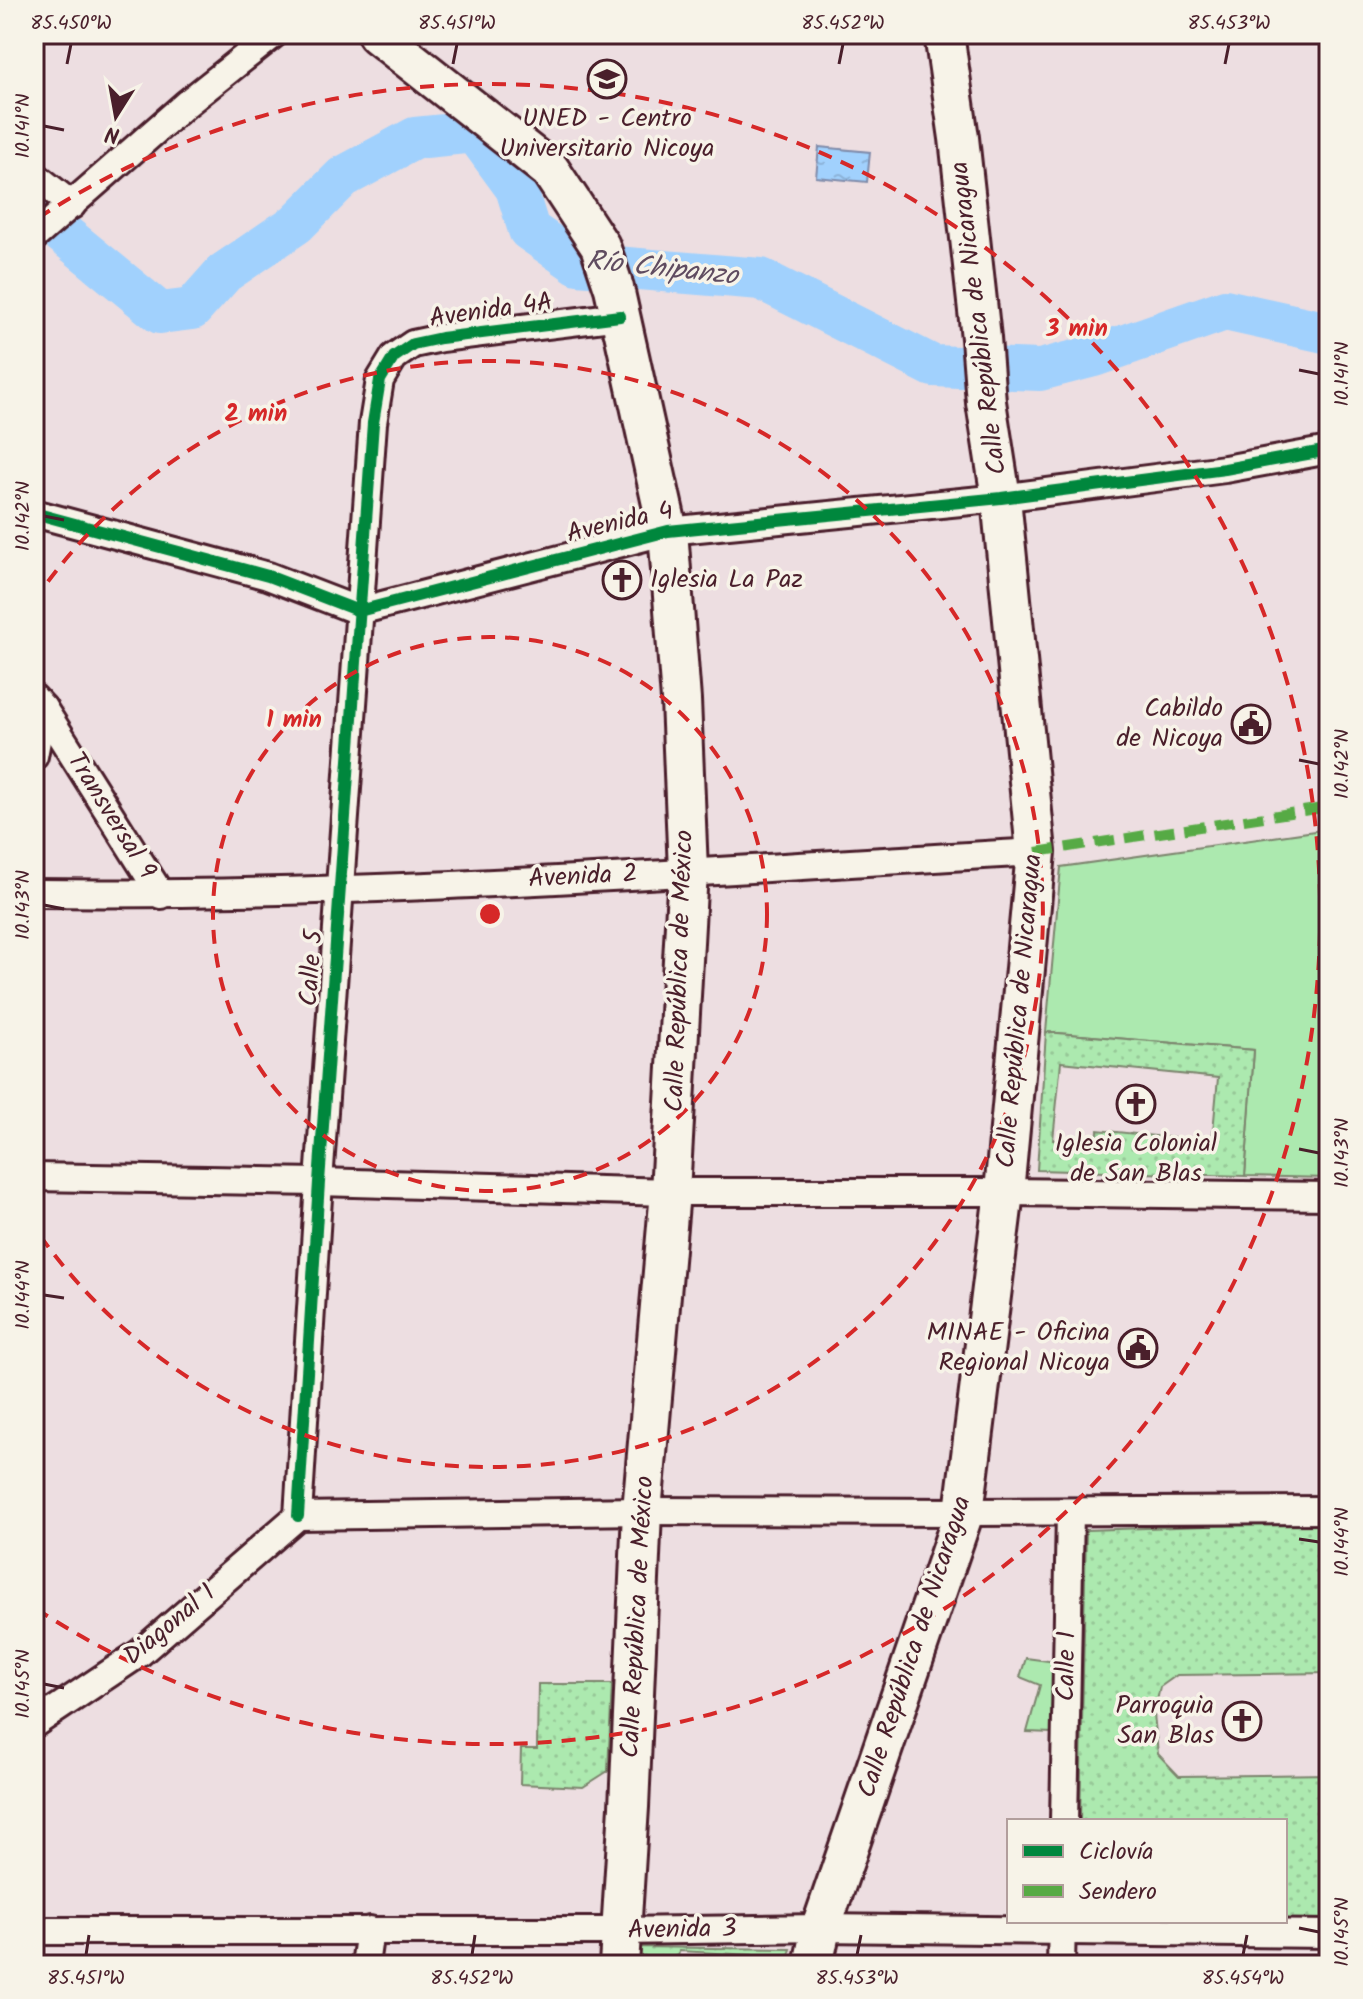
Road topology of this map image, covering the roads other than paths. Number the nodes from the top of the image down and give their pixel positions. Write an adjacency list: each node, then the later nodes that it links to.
1 (274, 34): 5 (street)
2 (377, 34): 7 (main road, Calle República de México)
3 (944, 34): 10 (main road, Calle República de Nicaragua)
4 (34, 175): 5 (street)
5 (66, 210): 6 (street)
6 (34, 237)
7 (617, 302): 8 (street, Avenida 4A); 12 (main road, Calle República de México)
8 (373, 423): 13 (street, Calle 5)
9 (1329, 450): 10 (street, Avenida 4)
10 (1001, 498): 12 (street, Avenida 4); 16 (main road, Calle República de Nicaragua)
11 (34, 513): 13 (street)
12 (668, 531): 13 (street, Avenida 4); 17 (main road, Calle República de México)
13 (359, 611): 18 (street, Calle 5)
14 (39, 703): 15 (street); 20 (street, Transversal 9)
15 (34, 756)
16 (1036, 852): 17 (street, Avenida 2); 24 (main road, Calle República de Nicaragua)
17 (688, 871): 18 (street, Avenida 2); 23 (main road, Calle República de México)
18 (339, 891): 20 (street, Avenida 2); 22 (street, Calle 5)
19 (34, 893): 20 (street, Avenida 2)
20 (161, 895)
21 (34, 1177): 22 (street)
22 (319, 1182): 23 (street); 30 (street, Calle 5)
23 (670, 1192): 24 (street); 27 (main road, Calle República de México)
24 (1004, 1192): 25 (street); 28 (main road, Calle República de Nicaragua)
25 (1329, 1196)
26 (1329, 1510): 29 (street)
27 (642, 1511): 28 (street); 30 (street); 38 (main road, Calle República de México)
28 (964, 1512): 29 (street); 34 (main road, Calle República de Nicaragua)
29 (1070, 1512): 32 (street, Calle 1)
30 (298, 1516): 31 (street, Diagonal 1)
31 (34, 1724)
32 (1064, 1819)
33 (1062, 1926): 34 (street, Avenida 3); 37 (street, Avenida 3); 41 (street)
34 (821, 1928): 38 (street, Avenida 3); 40 (main road, Calle República de Nicaragua)
35 (370, 1930): 36 (street, Avenida 3); 38 (street, Avenida 3); 39 (street)
36 (34, 1931)
37 (1329, 1934)
38 (620, 1948)
39 (365, 1965)
40 (813, 1965)
41 (1061, 1965)

